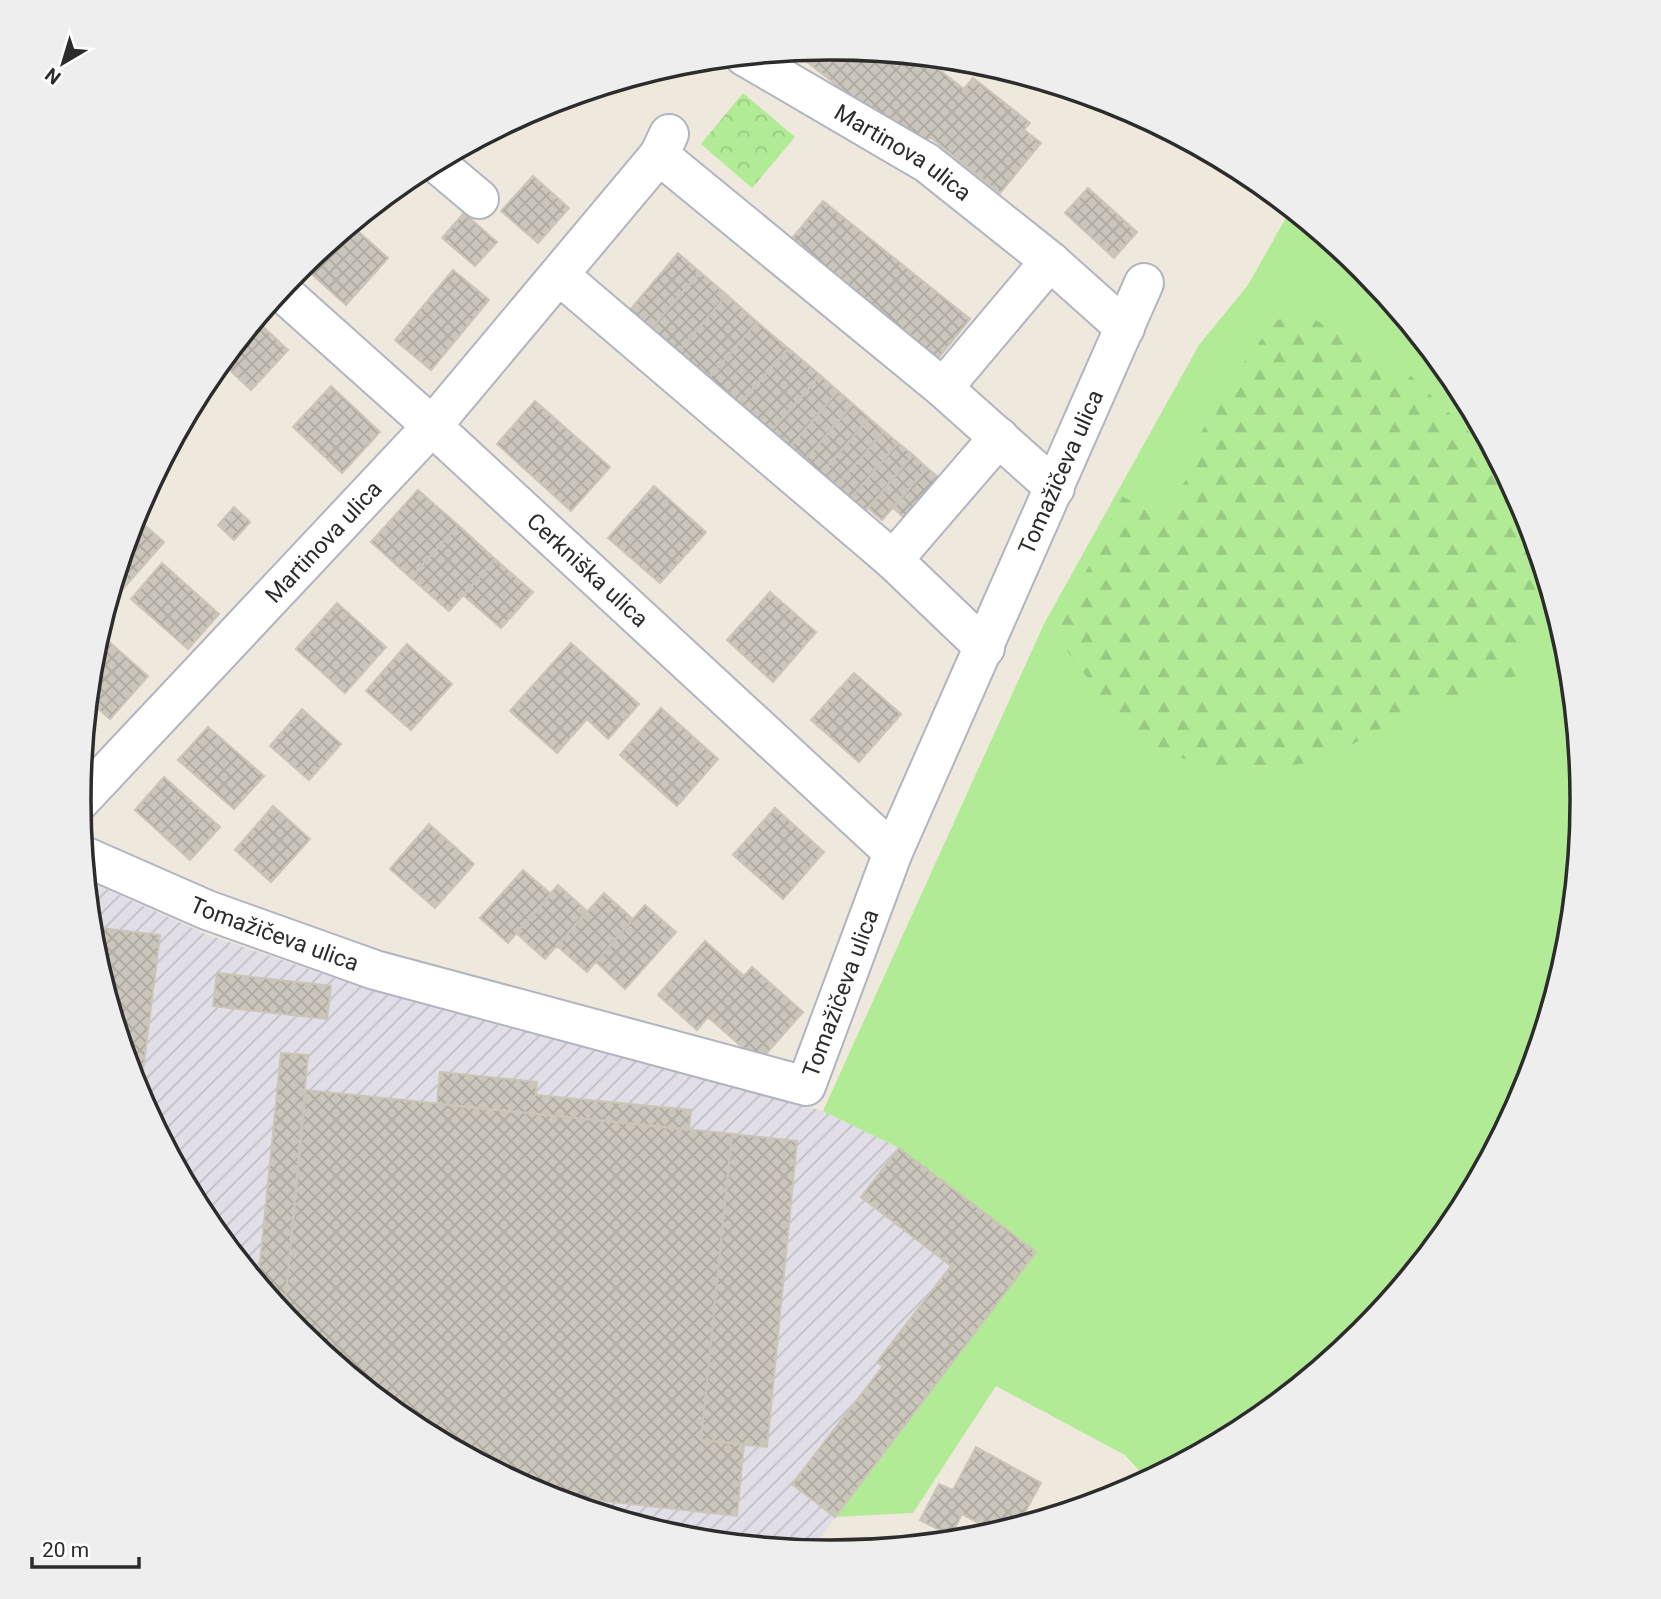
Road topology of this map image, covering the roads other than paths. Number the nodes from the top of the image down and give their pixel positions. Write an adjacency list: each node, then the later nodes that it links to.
1 (757, 64): 4 (street, Martinova ulica)
2 (443, 169): 3 (street)
3 (479, 199)
4 (1051, 261): 8 (street, Martinova ulica); 9 (street)
5 (559, 275): 9 (street, Martinova ulica); 10 (street, Martinova ulica); 13 (street)
6 (1144, 283): 8 (street, Tomažičeva ulica)
7 (288, 297): 10 (street, Cerkniška ulica)
8 (1125, 328): 12 (street, Tomažičeva ulica)
9 (943, 388): 11 (street, Martinova ulica)
10 (432, 426): 15 (street, Martinova ulica); 16 (street, Cerkniška ulica)
11 (999, 436): 12 (street, Martinova ulica); 13 (street)
12 (1055, 488): 14 (street, Tomažičeva ulica)
13 (892, 560): 14 (street)
14 (985, 648): 16 (street, Tomažičeva ulica)
15 (90, 790)
16 (893, 852): 17 (street, Tomažičeva ulica)
17 (93, 860)

